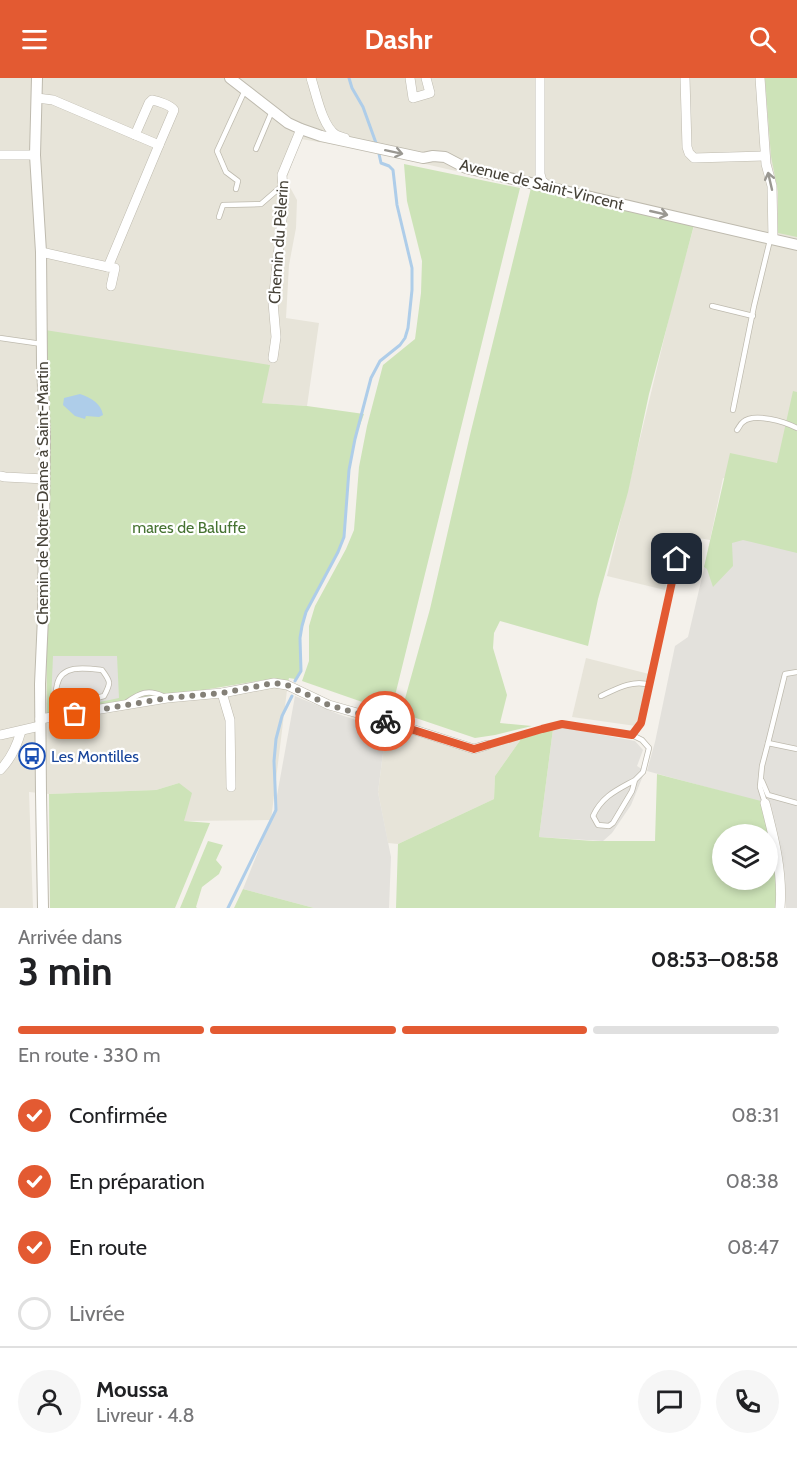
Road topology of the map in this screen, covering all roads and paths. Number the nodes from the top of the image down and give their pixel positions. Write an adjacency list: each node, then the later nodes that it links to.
1 (37, 78): 10 (street, Chemin de Notre-Dame à Saint-Martin)
2 (230, 78): 9 (street, Avenue de Saint-Vincent)
3 (311, 78): 12 (street)
4 (410, 78): 5 (street)
5 (426, 78)
6 (540, 78): 22 (street)
7 (685, 78): 21 (street)
8 (760, 78): 21 (street)
9 (245, 90): 11 (street, Avenue de Saint-Vincent); 25 (lane)
10 (37, 98): 15 (street); 20 (street, Chemin de Notre-Dame à Saint-Martin)
11 (272, 111): 13 (street, Avenue de Saint-Vincent); 18 (lane)
12 (324, 120): 13 (street, Avenue de Saint-Vincent); 17 (street)
13 (288, 123): 14 (street, Avenue de Saint-Vincent)
14 (301, 129): 17 (street, Avenue de Saint-Vincent); 24 (street, Chemin du Pèlerin)
15 (135, 135): 16 (street); 16 (street)
16 (159, 145): 31 (street)
17 (371, 147): 23 (street, Avenue de Saint-Vincent, one-way to 23)
18 (256, 148)
19 (0, 155): 20 (street)
20 (35, 155): 30 (street, Chemin de Notre-Dame à Saint-Martin)
21 (765, 156): 28 (street, one-way to 21)
22 (540, 162): 23 (street); 26 (street)
23 (522, 181): 26 (street, Avenue de Saint-Vincent)
24 (283, 185): 27 (lane); 37 (street, Chemin du Pèlerin)
25 (236, 189)
26 (553, 189): 28 (street, Avenue de Saint-Vincent, one-way to 28)
27 (219, 217)
28 (772, 239): 29 (street, Avenue de Saint-Vincent); 34 (lane)
29 (797, 245)
30 (41, 252): 31 (street); 36 (street, Chemin de Notre-Dame à Saint-Martin)
31 (108, 267): 32 (street)
32 (111, 286)
33 (712, 306): 34 (lane)
34 (753, 316): 38 (lane)
35 (0, 338): 36 (lane)
36 (42, 344): 42 (street, Chemin de Notre-Dame à Saint-Martin)
37 (273, 358)
38 (733, 410)
39 (797, 428): 40 (lane)
40 (737, 430)
41 (0, 476): 42 (street)
42 (45, 479): 49 (street, Chemin de Notre-Dame à Saint-Martin)
43 (681, 540): 45 (lane)
44 (797, 672): 53 (lane)
45 (650, 685): 47 (lane); 52 (lane)
46 (222, 693): 48 (street); 54 (street); 60 (street)
47 (601, 696)
48 (55, 713): 48 (lane); 49 (street)
49 (40, 723): 50 (street); 63 (street, Chemin de Notre-Dame à Saint-Martin)
50 (21, 731): 51 (street); 57 (street)
51 (0, 735)
52 (632, 735): 54 (lane); 58 (lane)
53 (768, 743): 55 (lane); 59 (lane)
54 (487, 745)
55 (797, 749)
56 (0, 753): 57 (street)
57 (3, 767)
58 (636, 780): 58 (lane)
59 (761, 780): 61 (lane); 62 (lane)
60 (231, 787)
61 (765, 802): 64 (street)
62 (797, 802)
63 (44, 908)
64 (780, 908)

